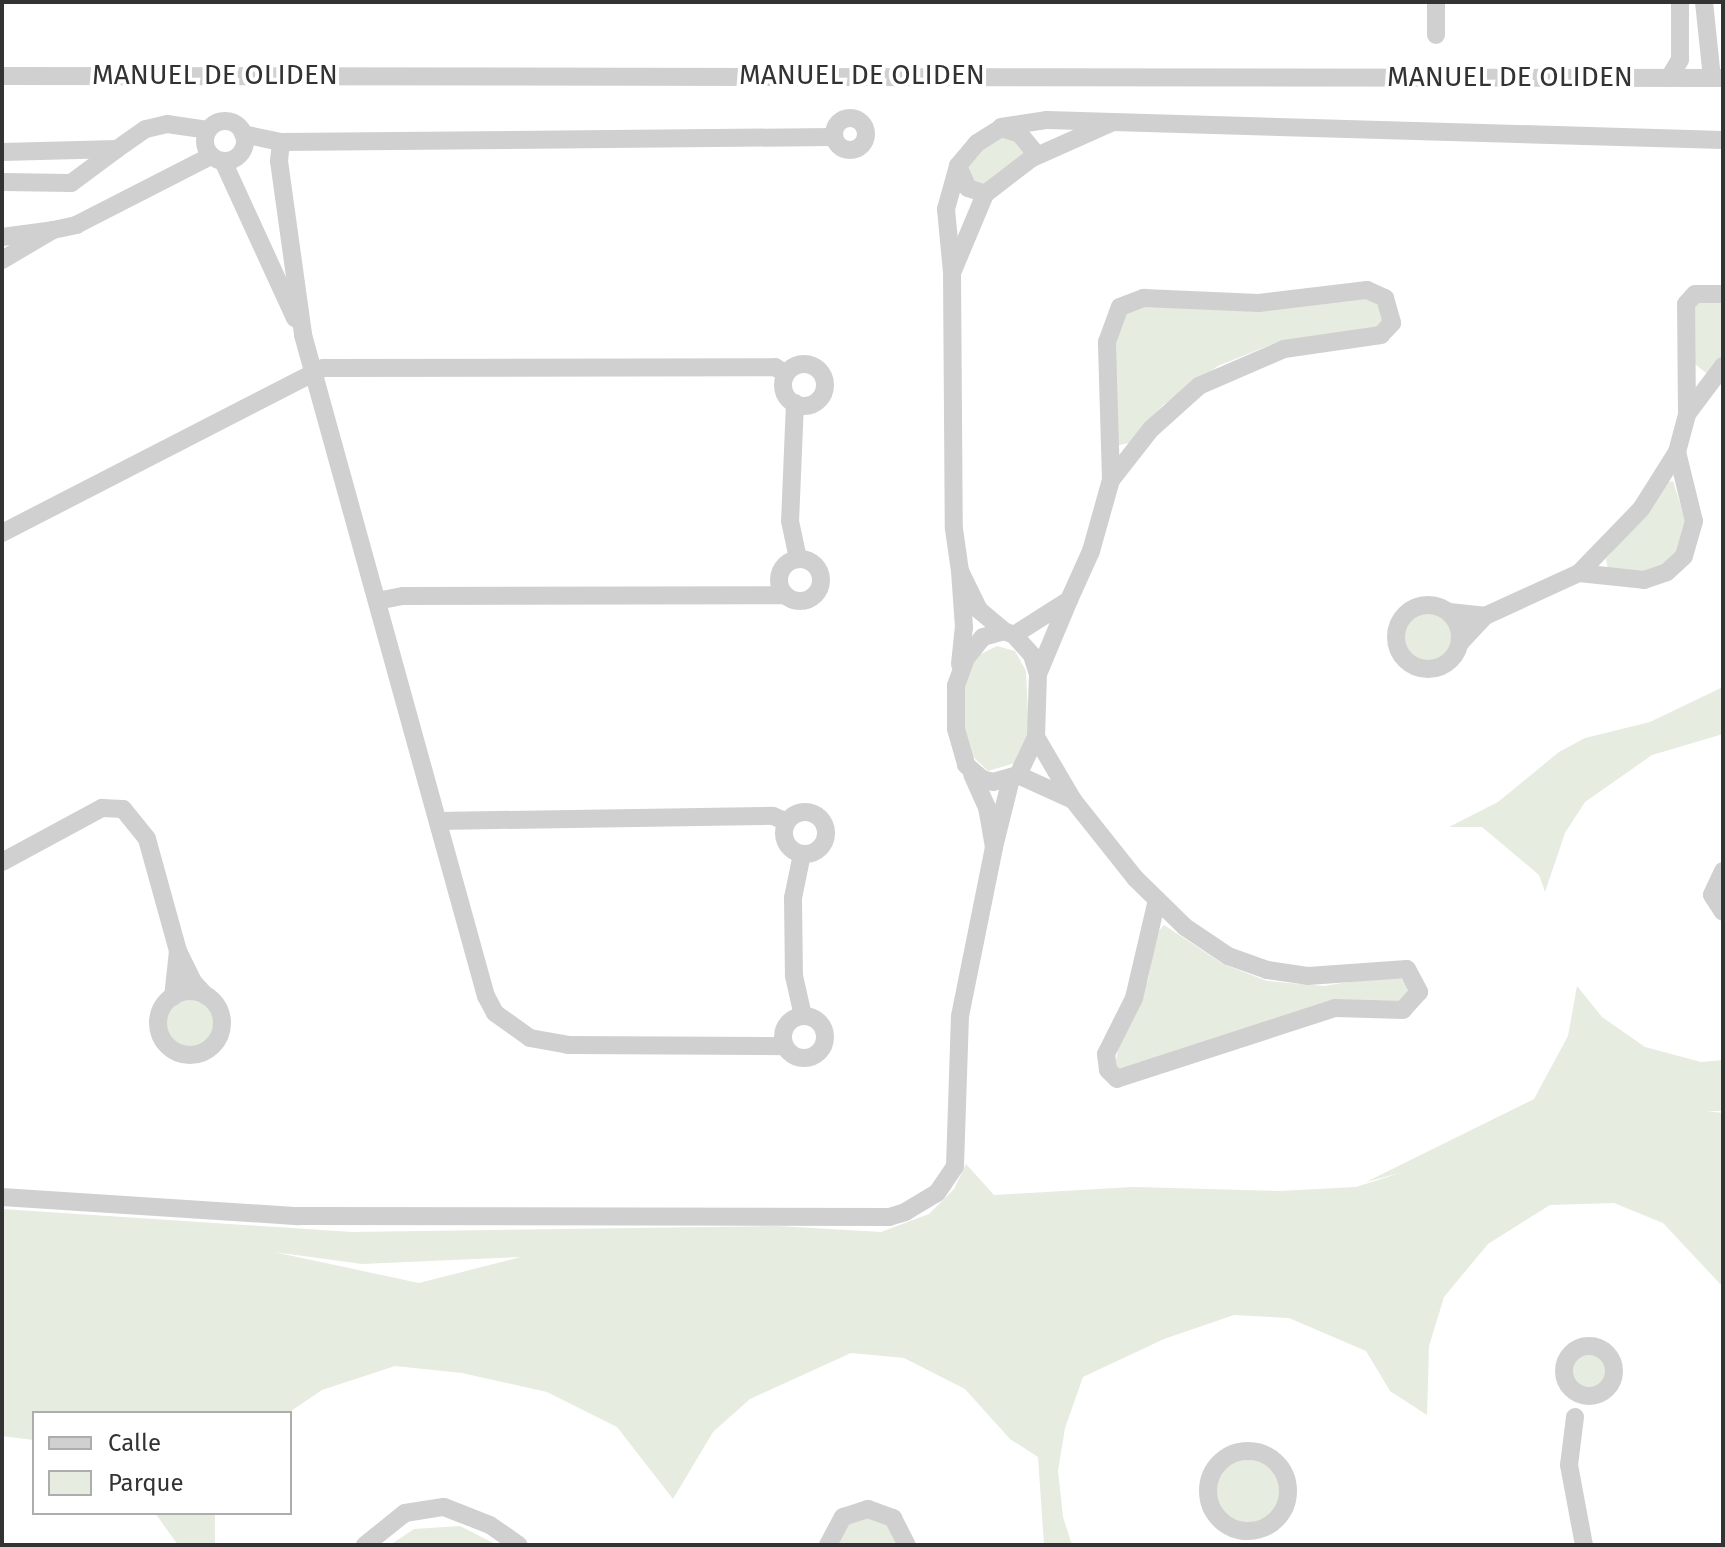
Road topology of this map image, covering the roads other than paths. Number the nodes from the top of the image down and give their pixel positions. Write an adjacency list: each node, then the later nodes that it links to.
1 (1436, 2): 4 (street)
2 (1680, 2): 6 (street)
3 (1704, 2): 7 (street)
4 (1436, 35)
5 (2, 76): 6 (street, MANUEL DE OLIDEN)
6 (1669, 78): 7 (street, MANUEL DE OLIDEN)
7 (1718, 78)
8 (1113, 122): 9 (street); 13 (street); 18 (street)
9 (1001, 128): 18 (street); 19 (street)
10 (208, 130): 11 (street); 15 (street); 17 (street)
11 (243, 134): 14 (street); 17 (street)
12 (833, 137): 14 (street)
13 (1723, 140)
14 (281, 142): 27 (street)
15 (117, 149): 16 (street); 20 (street)
16 (2, 152)
17 (217, 158): 22 (street); 27 (street)
18 (1032, 158): 21 (street)
19 (958, 166): 21 (street); 25 (street)
20 (2, 182)
21 (985, 194): 25 (street)
22 (53, 230): 23 (street); 24 (street)
23 (2, 237)
24 (2, 260)
25 (952, 273): 37 (street)
26 (1723, 294): 32 (street)
27 (303, 335): 29 (street)
28 (1723, 366): 32 (street)
29 (313, 371): 30 (street); 35 (street); 41 (street)
30 (786, 374): 31 (street); 31 (street)
31 (795, 403): 36 (street)
32 (1687, 414): 33 (street)
33 (1677, 452): 38 (street); 38 (street)
34 (1111, 480): 34 (street); 40 (street)
35 (2, 533)
36 (798, 559): 39 (street); 39 (street)
37 (960, 571): 44 (street); 47 (street)
38 (1579, 573): 43 (street)
39 (785, 595): 41 (street)
40 (1069, 600): 44 (street); 46 (street)
41 (377, 601): 52 (street)
42 (1449, 612): 43 (street); 45 (street); 45 (street)
43 (1485, 616): 45 (street)
44 (1009, 633): 46 (street); 47 (street)
45 (1460, 643)
46 (1038, 674): 48 (street)
47 (958, 675): 49 (street)
48 (1036, 737): 50 (street); 51 (street)
49 (972, 774): 50 (street); 54 (street)
50 (1015, 777): 51 (street); 54 (street)
51 (1073, 800): 58 (street)
52 (438, 821): 53 (street); 64 (street)
53 (787, 822): 55 (street); 55 (street)
54 (994, 847): 65 (street)
55 (802, 854): 63 (street)
56 (2, 862): 60 (street)
57 (1723, 871): 59 (street)
58 (1157, 900): 58 (street)
59 (1723, 912)
60 (178, 951): 61 (street); 62 (street)
61 (206, 996): 62 (street); 62 (street)
62 (173, 997)
63 (803, 1016): 64 (street); 64 (street)
64 (785, 1046)
65 (2, 1197)
66 (1569, 1388): 67 (street); 67 (street); 68 (street)
67 (1595, 1396): 68 (street)
68 (1575, 1417): 77 (street)
69 (1278, 1518): 70 (street); 70 (street); 76 (street)
70 (1238, 1530): 75 (street)
71 (365, 1545): 72 (street)
72 (519, 1545)
73 (828, 1545): 74 (street)
74 (907, 1545)
75 (1254, 1545)
76 (1270, 1545)
77 (1584, 1545)

